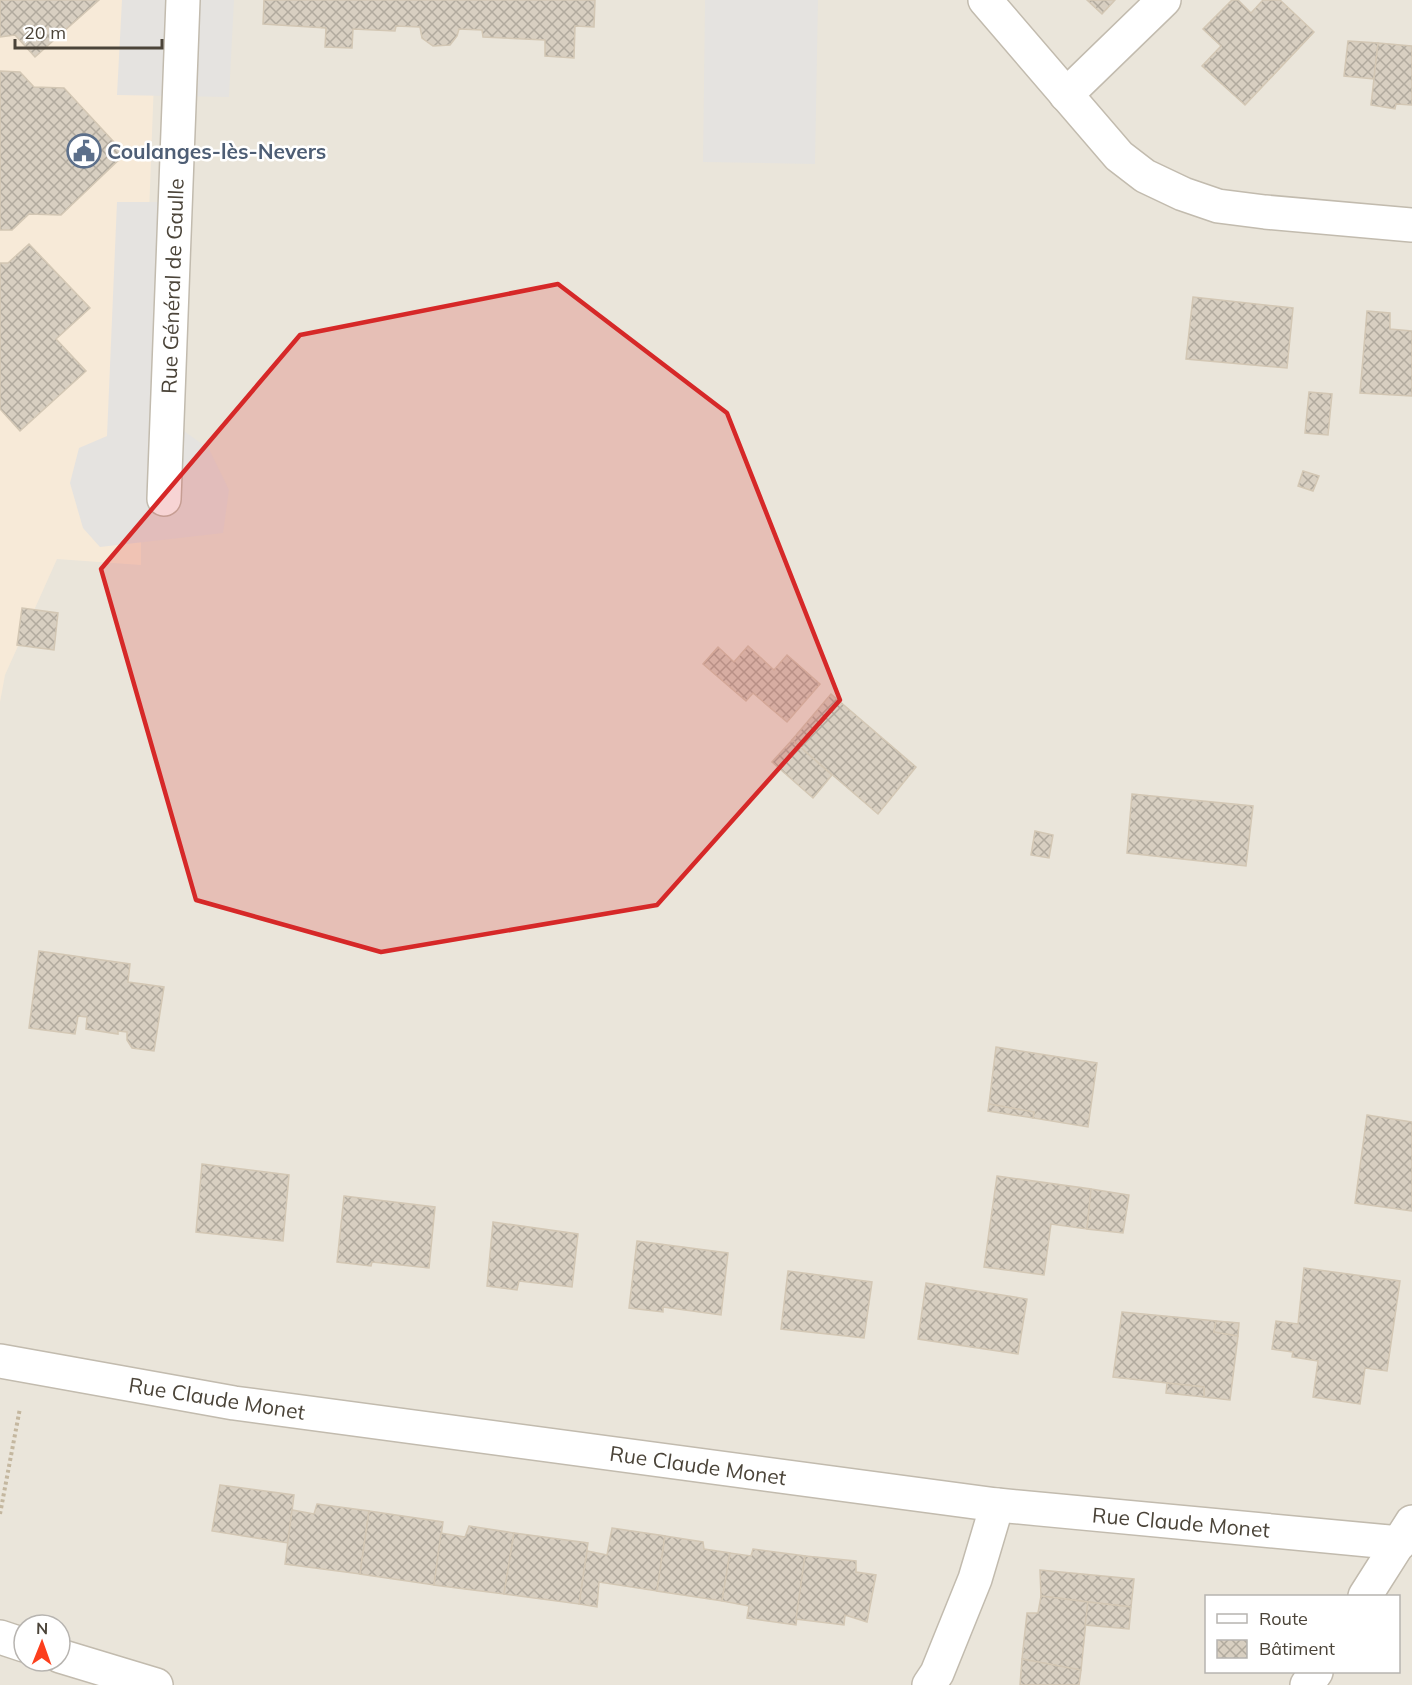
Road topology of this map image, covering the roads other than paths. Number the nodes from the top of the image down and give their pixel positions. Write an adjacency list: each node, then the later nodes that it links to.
1 (183, 0): 6 (street, Rue Général de Gaulle)
2 (985, 0): 4 (street)
3 (1164, 0): 4 (street)
4 (1066, 95): 5 (street)
5 (1412, 225)
6 (164, 499)
7 (14, 1363): 8 (street, Rue Claude Monet)
8 (997, 1505): 9 (street, Rue Claude Monet); 13 (street)
9 (1406, 1533): 10 (street)
10 (1366, 1595)
11 (72, 1660): 12 (street)
12 (156, 1685)
13 (929, 1685)

